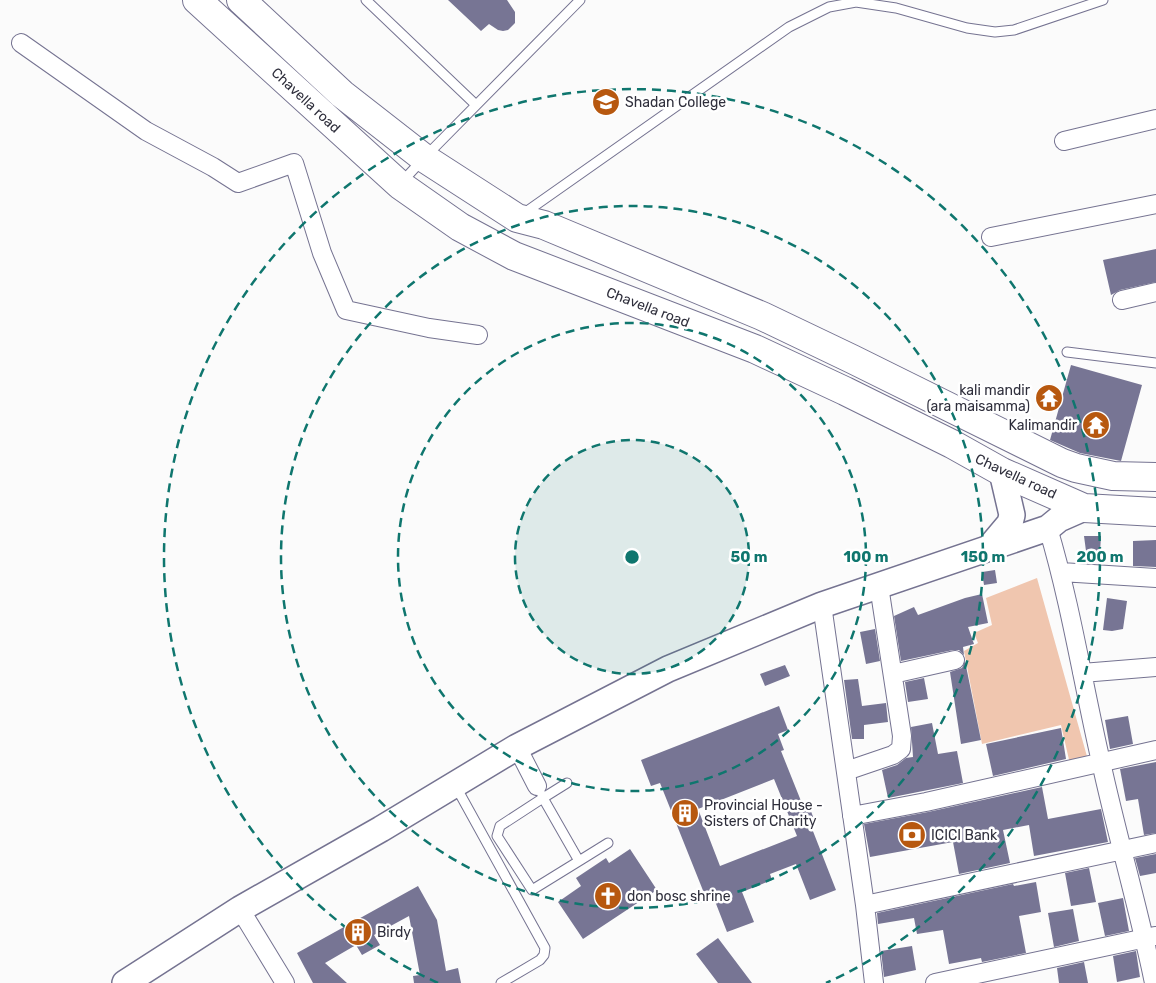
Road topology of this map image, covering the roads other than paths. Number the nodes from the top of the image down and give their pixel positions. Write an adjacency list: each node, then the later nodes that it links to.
1 (198, 0): 12 (highway, Chavella road)
2 (366, 0): 8 (lane)
3 (580, 0): 8 (lane)
4 (1103, 0): 6 (lane)
5 (245, 1): 11 (highway, Chavella road)
6 (830, 3): 14 (lane)
7 (21, 43): 18 (street)
8 (476, 106): 11 (lane)
9 (1156, 119): 10 (street)
10 (1064, 141)
11 (424, 158): 12 (lane); 14 (highway, Chavella road)
12 (400, 186): 21 (highway, Chavella road)
13 (1156, 204): 15 (street)
14 (517, 218): 22 (highway, Chavella road)
15 (991, 237)
16 (1156, 292): 17 (street)
17 (1122, 300)
18 (478, 335)
19 (1068, 352): 20 (lane)
20 (1156, 363)
21 (1002, 472): 23 (highway, Chavella road); 26 (main road)
22 (1156, 478)
23 (1084, 508): 24 (highway, Chavella road); 25 (main road)
24 (1156, 512)
25 (1048, 528): 26 (main road); 27 (street)
26 (989, 548): 29 (main road)
27 (1061, 572): 28 (street); 33 (street)
28 (1156, 578)
29 (879, 586): 30 (main road); 34 (street)
30 (822, 605): 35 (main road); 38 (street)
31 (955, 660): 34 (street)
32 (1156, 667): 33 (street)
33 (1082, 673): 37 (street)
34 (893, 674): 38 (street)
35 (517, 747): 40 (main road); 41 (street)
36 (1156, 750): 37 (street)
37 (1101, 762): 42 (street); 45 (street)
38 (846, 771): 42 (street)
39 (567, 783): 41 (lane)
40 (455, 784): 48 (main road); 52 (lane)
41 (540, 792): 46 (lane); 46 (lane)
42 (852, 816): 47 (street)
43 (1156, 842): 45 (street)
44 (608, 843): 46 (lane)
45 (1122, 850): 47 (street); 49 (street)
46 (579, 861)
47 (865, 905): 53 (street)
48 (240, 909): 50 (main road); 51 (street)
49 (1150, 937): 54 (street); 55 (street)
50 (136, 980)
51 (285, 983)
52 (501, 983)
53 (874, 983)
54 (935, 983)
55 (1154, 983)

